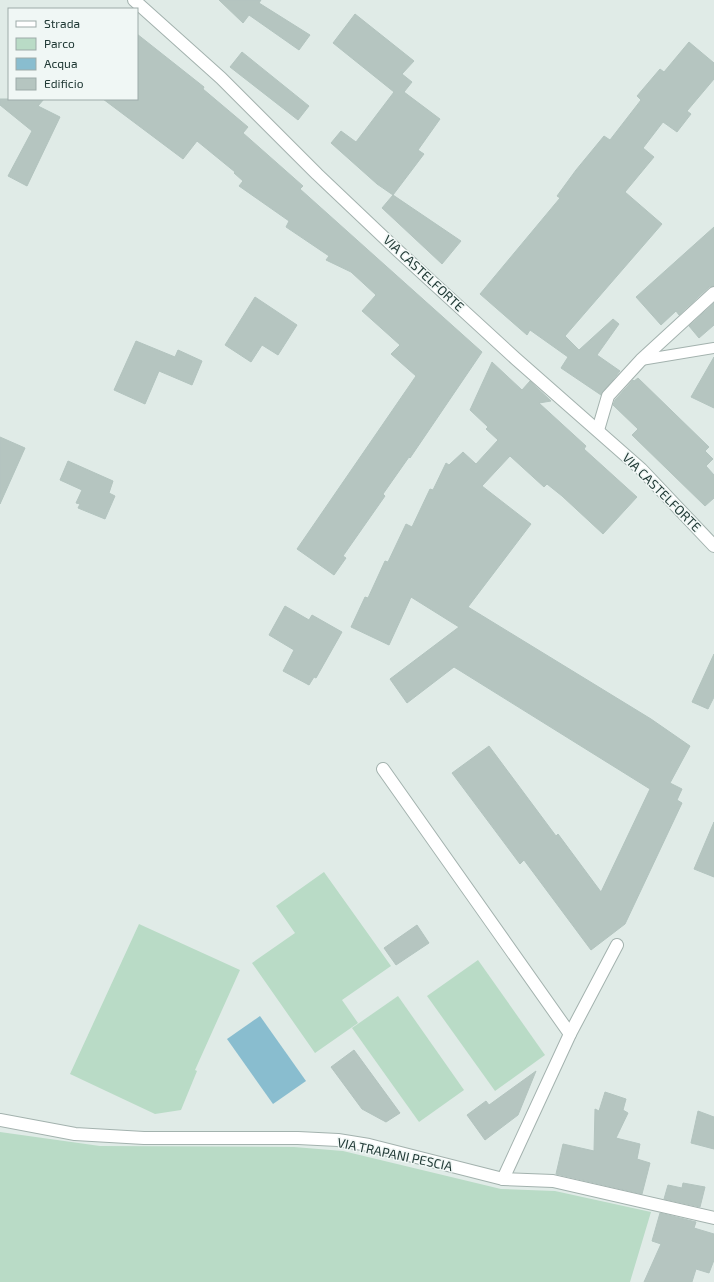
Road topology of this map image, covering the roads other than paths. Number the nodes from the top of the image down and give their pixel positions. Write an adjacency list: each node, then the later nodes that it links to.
1 (134, 0): 5 (street, VIA CASTELFORTE)
2 (714, 293): 4 (street)
3 (714, 348): 4 (lane)
4 (641, 360): 5 (street)
5 (598, 430): 6 (street, VIA CASTELFORTE)
6 (714, 546)
7 (383, 769): 9 (street)
8 (617, 944): 9 (street)
9 (570, 1034): 11 (street)
10 (0, 1120): 11 (street, VIA TRAPANI PESCIA)
11 (503, 1179): 12 (street, VIA TRAPANI PESCIA)
12 (714, 1218)

